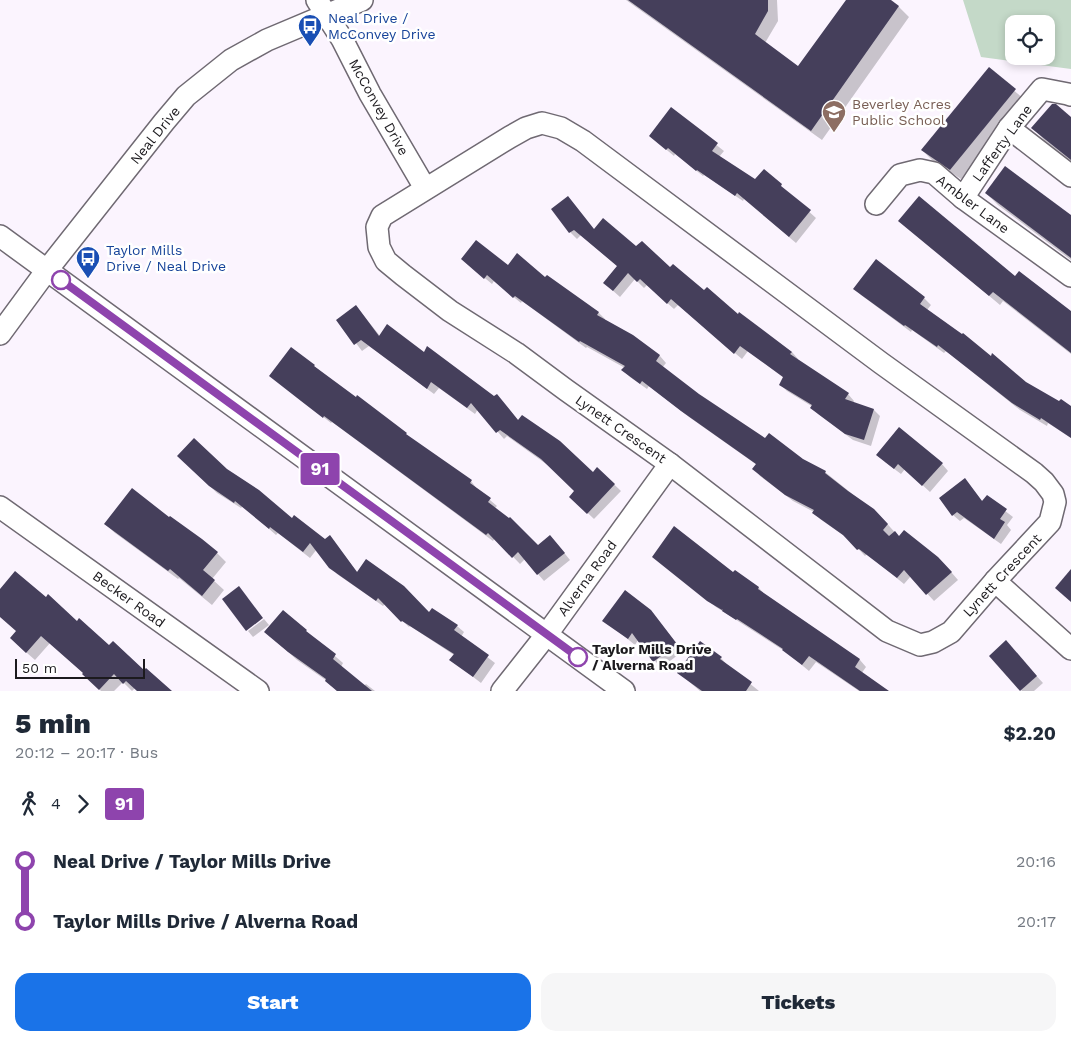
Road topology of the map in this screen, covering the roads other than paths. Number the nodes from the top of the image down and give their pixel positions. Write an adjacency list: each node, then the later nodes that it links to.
1 (362, 0): 2 (street, Neal Drive)
2 (321, 7): 6 (street, McConvey Drive); 10 (street, Neal Drive)
3 (1071, 95): 4 (street, Lafferty Lane)
4 (1009, 128): 5 (street); 7 (street, Lafferty Lane)
5 (1071, 176)
6 (426, 188): 13 (street, Lynett Crescent); 15 (street, Lynett Crescent)
7 (963, 198): 8 (street, Ambler Lane); 11 (street, Ambler Lane)
8 (876, 204)
9 (0, 236): 10 (street)
10 (47, 270): 12 (street, Neal Drive); 16 (street)
11 (1071, 276)
12 (0, 334)
13 (670, 464): 15 (street, Lynett Crescent); 16 (street, Alverna Road)
14 (0, 507): 18 (street, Becker Road)
15 (994, 581): 17 (street)
16 (547, 634): 19 (street, Alverna Road); 20 (street)
17 (1071, 649)
18 (258, 691)
19 (502, 691)
20 (624, 691)

